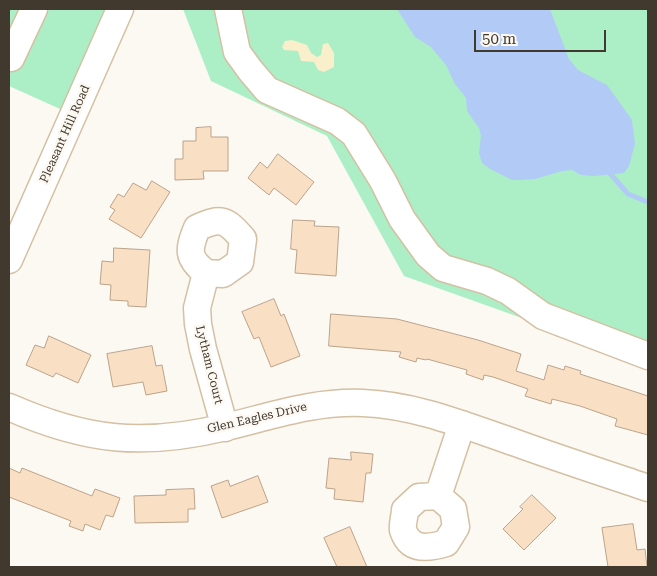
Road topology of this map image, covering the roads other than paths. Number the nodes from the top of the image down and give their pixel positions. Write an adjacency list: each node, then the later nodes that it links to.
1 (34, 9): 4 (street)
2 (120, 9): 5 (street, Pleasant Hill Road)
3 (228, 9): 7 (street)
4 (9, 57)
5 (9, 260)
6 (206, 273): 10 (street, Lytham Court)
7 (648, 356)
8 (9, 408): 10 (street, Glen Eagles Drive)
9 (462, 424): 10 (street, Glen Eagles Drive); 11 (street, Glen Eagles Drive); 12 (street)
10 (225, 428)
11 (648, 488)
12 (438, 496)

